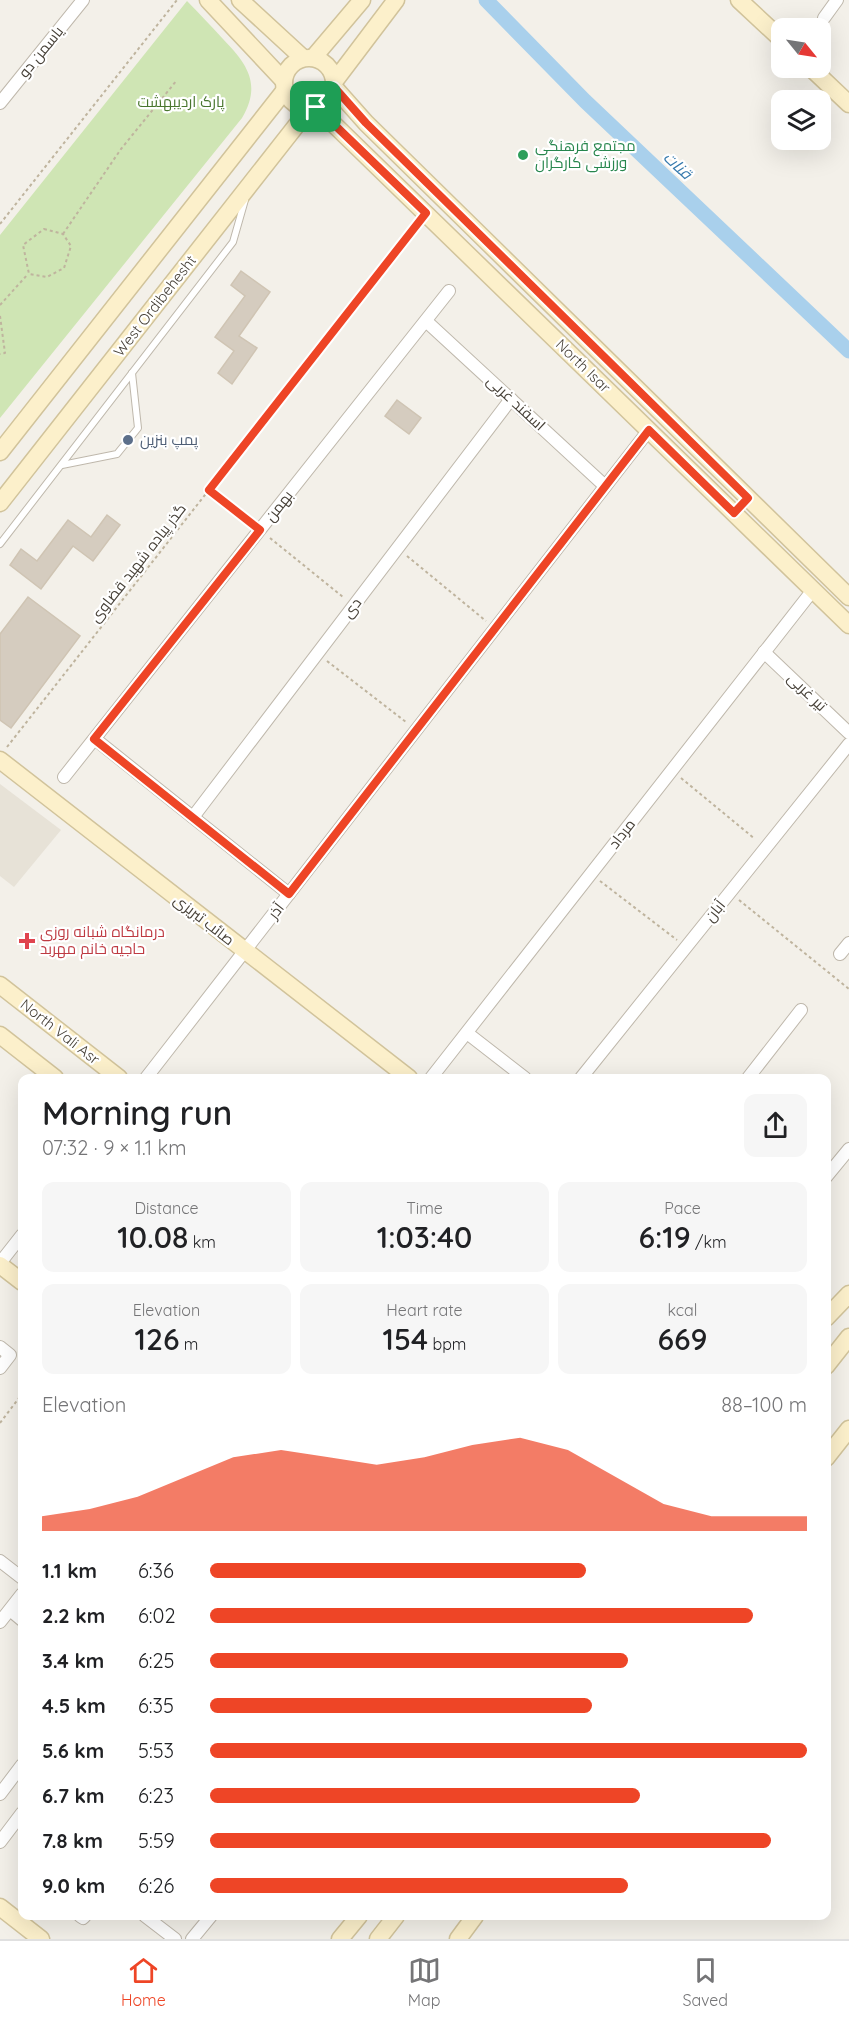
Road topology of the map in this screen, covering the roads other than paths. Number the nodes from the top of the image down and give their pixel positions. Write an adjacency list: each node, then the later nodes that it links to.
1 (82, 0): 14 (street, یاسمن دو)
2 (208, 0): 13 (main road)
3 (240, 0): 10 (main road)
4 (362, 0): 10 (main road)
5 (396, 0): 12 (main road)
6 (739, 0): 9 (main road)
7 (837, 0): 8 (street)
8 (824, 18)
9 (771, 30)
10 (308, 58): 12 (main road); 13 (main road)
11 (822, 78): 15 (main road)
12 (334, 84): 16 (main road); 26 (main road, North Isar)
13 (284, 85): 16 (main road); 23 (main road, West Ordibehesht)
14 (0, 103)
15 (849, 104)
16 (313, 108): 17 (main road, West Ordibehesht); 22 (main road, North Isar)
17 (250, 186): 20 (lane); 27 (main road, West Ordibehesht)
18 (449, 291): 19 (street, بهمن)
19 (426, 321): 21 (street, اسفند غربی); 35 (street, بهمن)
20 (132, 373): 24 (lane); 24 (lane)
21 (511, 399): 25 (street, اسفند غربی); 39 (street, دی)
22 (649, 430): 25 (street, آذر); 28 (main road, North Isar)
23 (0, 452)
24 (61, 465): 29 (lane)
25 (605, 486): 40 (street, آذر)
26 (748, 498): 28 (main road); 31 (main road, North Isar)
27 (0, 503)
28 (734, 513): 30 (main road, North Isar)
29 (0, 544)
30 (813, 590): 32 (main road, North Isar); 33 (street, مرداد)
31 (849, 597)
32 (849, 626)
33 (764, 652): 34 (street, تیر غربی); 46 (street, مرداد)
34 (849, 733)
35 (94, 739): 38 (street, بهمن); 39 (street)
36 (849, 744): 54 (street, آبان)
37 (4, 754): 42 (main road, صائب تبریزی)
38 (64, 777)
39 (193, 817): 40 (street)
40 (289, 894): 42 (street, آذر)
41 (849, 943): 43 (street)
42 (244, 951): 50 (street, آذر); 51 (main road, صائب تبریزی)
43 (840, 954)
44 (0, 985): 49 (main road, North Vali Asr)
45 (801, 1010): 55 (street)
46 (467, 1033): 52 (street, مرداد); 53 (street)
47 (0, 1035): 48 (main road)
48 (50, 1074)
49 (114, 1074)
50 (149, 1074)
51 (405, 1074)
52 (434, 1074)
53 (520, 1074)
54 (585, 1074)
55 (751, 1074)
56 (849, 1149): 57 (street)
57 (831, 1171)
58 (18, 1240): 59 (street)
59 (0, 1264): 60 (main road)
60 (18, 1279)
61 (849, 1294): 62 (main road)
62 (831, 1313)
63 (849, 1337): 65 (main road)
64 (0, 1347): 66 (street)
65 (831, 1360)
66 (0, 1368)
67 (849, 1429): 68 (main road)
68 (831, 1452)
69 (0, 1561): 70 (street)
70 (18, 1575)
71 (18, 1599): 72 (street)
72 (10, 1610): 73 (street); 74 (street)
73 (18, 1617)
74 (0, 1622)
75 (18, 1770): 76 (street)
76 (0, 1794)
77 (18, 1821): 78 (street)
78 (0, 1842)
79 (0, 1907): 86 (main road)
80 (151, 1920): 87 (street)
81 (208, 1920): 88 (street)
82 (356, 1920): 89 (main road)
83 (381, 1920): 90 (main road)
84 (393, 1920): 91 (main road)
85 (472, 1920): 92 (main road)
86 (41, 1939)
87 (175, 1939)
88 (192, 1939)
89 (340, 1939)
90 (370, 1939)
91 (378, 1939)
92 (458, 1939)

